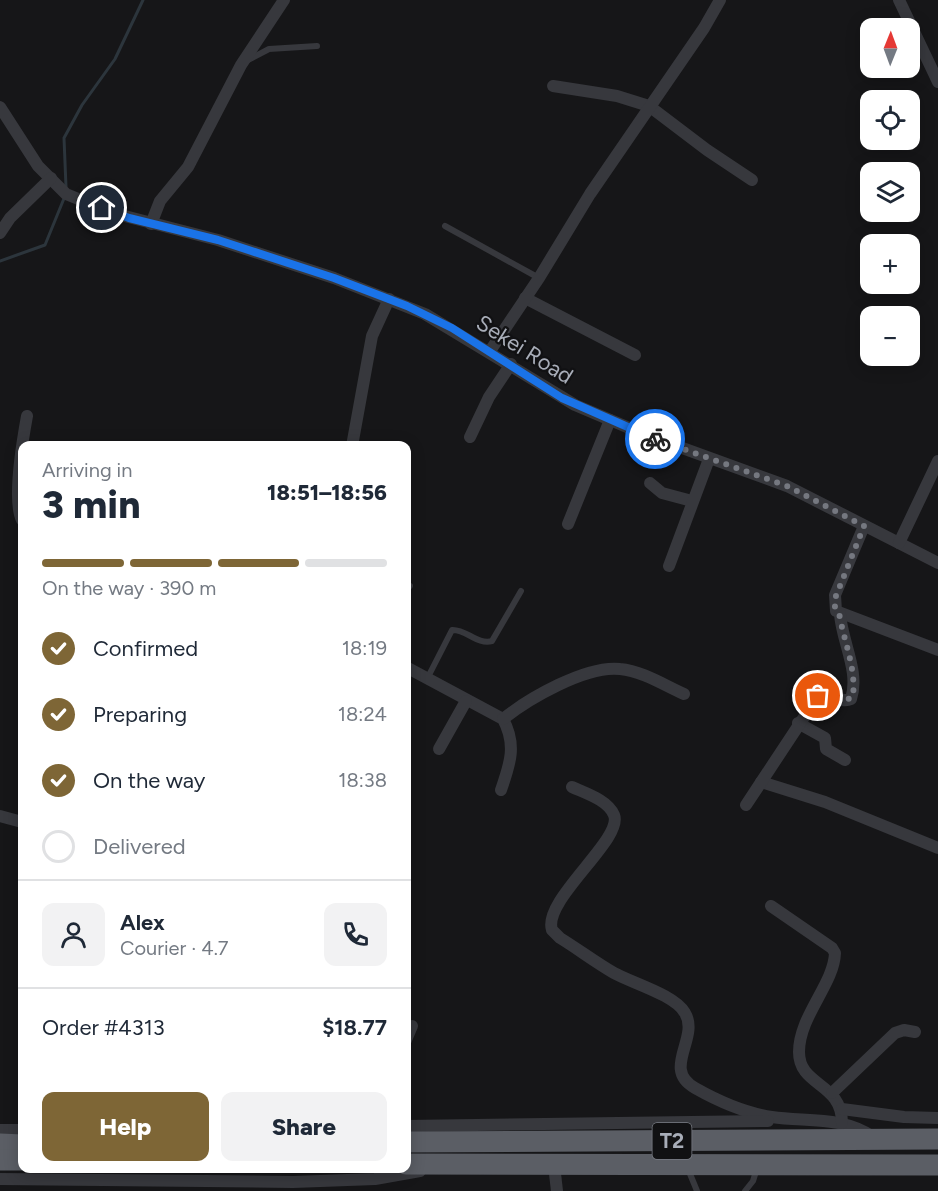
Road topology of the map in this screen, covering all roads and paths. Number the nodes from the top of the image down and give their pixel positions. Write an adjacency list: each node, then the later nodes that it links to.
1 (284, 0): 5 (street)
2 (720, 0): 8 (street)
3 (899, 0): 6 (street)
4 (317, 46): 5 (lane)
5 (241, 65): 12 (street)
6 (938, 82)
7 (553, 86): 8 (street)
8 (649, 106): 11 (street); 15 (street)
9 (0, 107): 10 (street, Sekei Road)
10 (51, 178): 12 (street, Sekei Road); 14 (street)
11 (752, 180)
12 (151, 224): 17 (street, Sekei Road)
13 (445, 226): 15 (lane)
14 (0, 232)
15 (539, 278): 16 (street)
16 (525, 298): 18 (street); 19 (street)
17 (389, 299): 18 (street, Sekei Road); 25 (street)
18 (490, 351): 20 (street, Sekei Road)
19 (635, 355)
20 (511, 364): 22 (street, Sekei Road); 23 (street)
21 (27, 416): 24 (street)
22 (610, 420): 26 (street, Sekei Road); 30 (street)
23 (470, 437)
24 (24, 441)
25 (353, 441)
26 (709, 459): 29 (street); 31 (street, Sekei Road)
27 (938, 461): 32 (street)
28 (650, 483): 29 (street)
29 (692, 501): 34 (street)
30 (568, 524)
31 (864, 526): 32 (street, Sekei Road); 36 (street)
32 (899, 543): 33 (street, Sekei Road)
33 (938, 563)
34 (669, 566)
35 (521, 591): 39 (lane)
36 (840, 614): 37 (street); 43 (street)
37 (938, 650)
38 (411, 669): 39 (street)
39 (428, 677): 41 (street)
40 (684, 694): 42 (street)
41 (466, 701): 42 (street); 44 (street)
42 (503, 719): 48 (street)
43 (798, 723): 45 (street); 46 (street)
44 (439, 749)
45 (845, 760)
46 (761, 782): 49 (street); 52 (street)
47 (572, 787): 58 (street)
48 (501, 790)
49 (746, 805)
50 (0, 816): 51 (street)
51 (18, 821)
52 (938, 848)
53 (771, 906): 55 (street)
54 (915, 1032): 55 (street)
55 (832, 1093): 56 (street)
56 (842, 1109): 57 (street); 59 (street)
57 (938, 1118)
58 (803, 1120): 59 (street); 60 (street)
59 (842, 1123): 63 (street)
60 (411, 1126)
61 (0, 1130): 62 (street)
62 (18, 1130)
63 (877, 1139): 64 (highway, T2); 65 (highway, T2)
64 (938, 1139)
65 (411, 1142)
66 (0, 1144): 67 (highway)
67 (18, 1144)
68 (0, 1160): 69 (highway)
69 (18, 1160)
70 (411, 1164): 71 (highway, T2)
71 (460, 1164): 72 (highway, T2); 77 (street)
72 (554, 1165): 75 (highway, T2); 81 (street)
73 (758, 1165): 74 (highway, T2); 75 (highway, T2); 83 (lane)
74 (938, 1165)
75 (686, 1166): 82 (lane)
76 (409, 1173): 80 (street)
77 (411, 1173)
78 (0, 1179): 79 (street)
79 (69, 1186): 80 (street)
80 (204, 1186)
81 (557, 1191)
82 (697, 1191)
83 (745, 1191)

